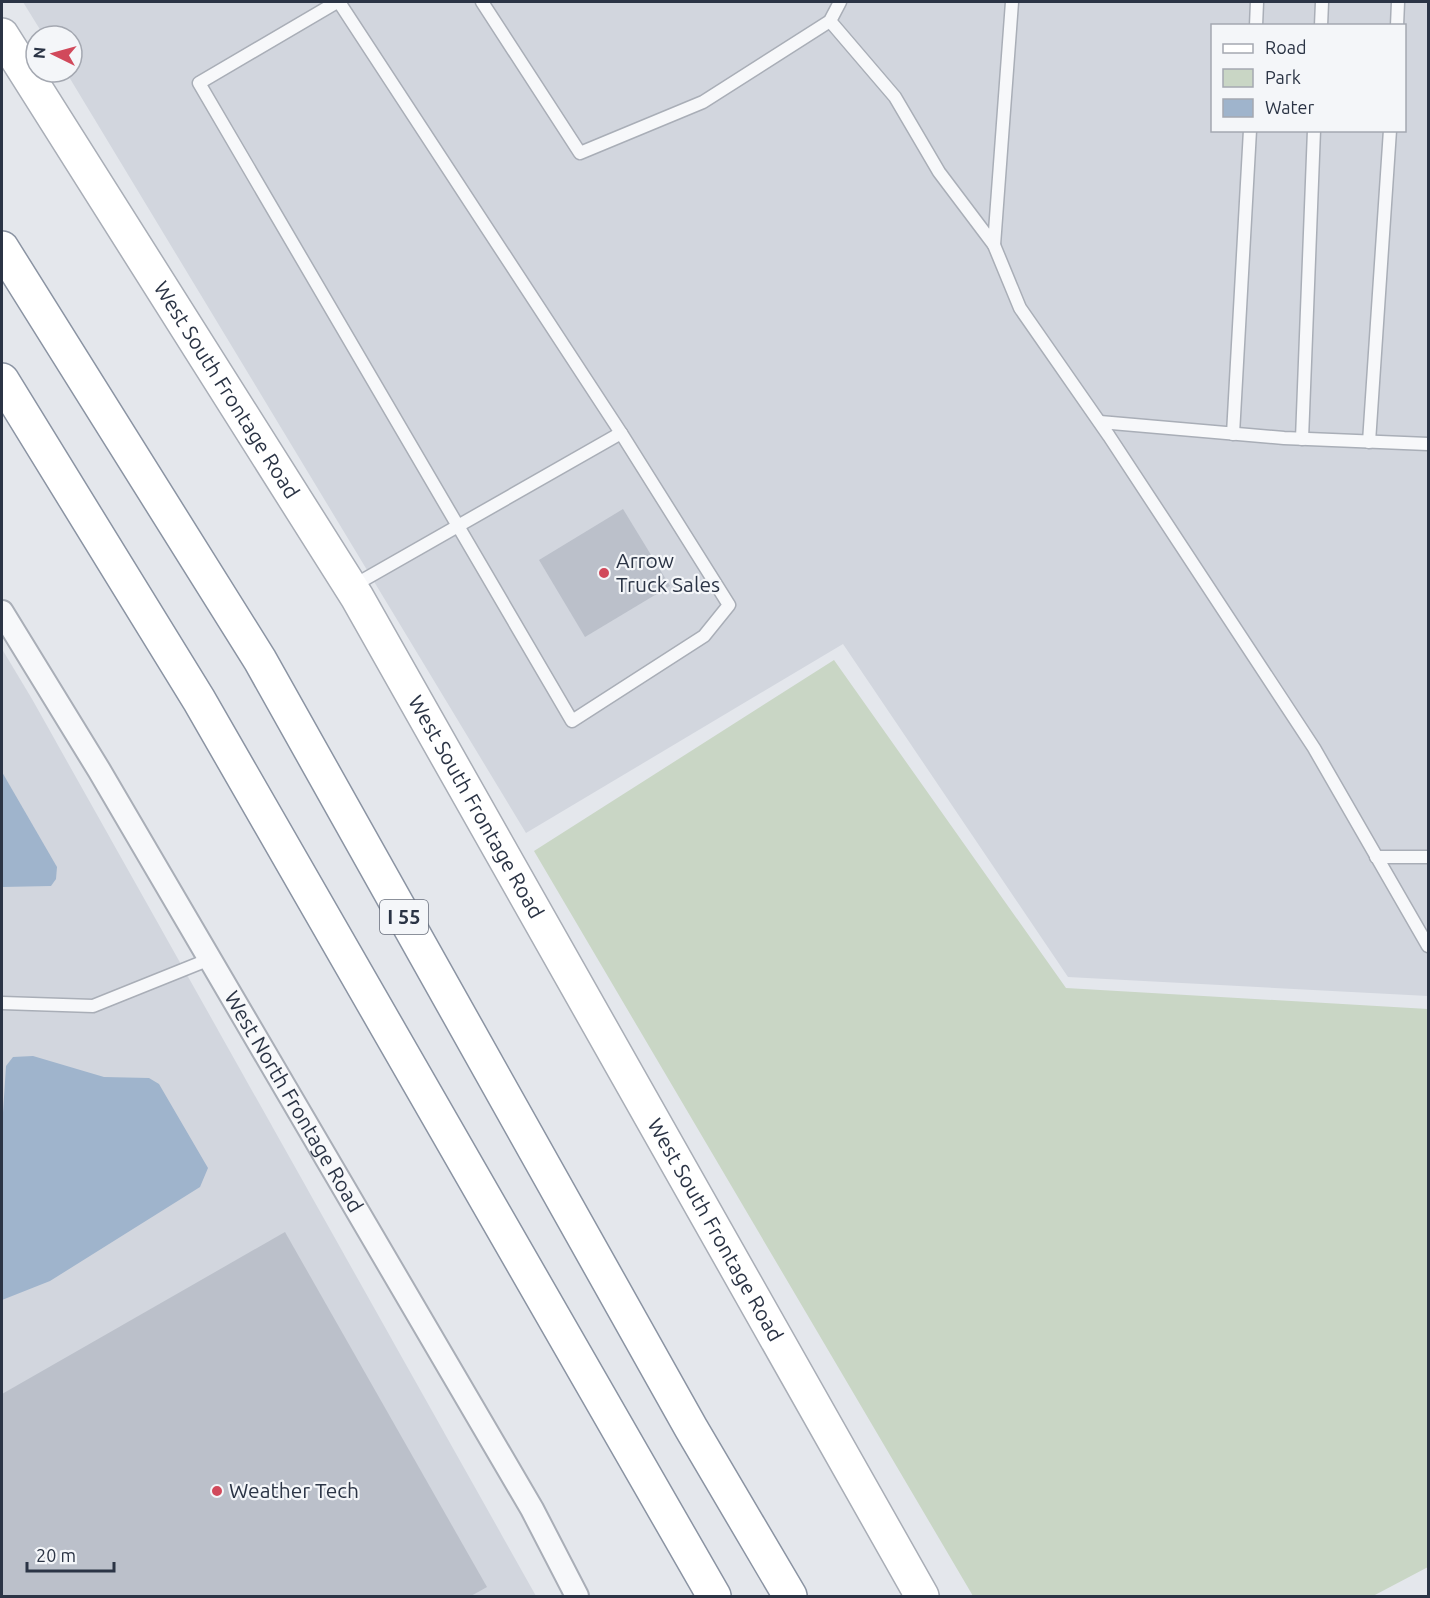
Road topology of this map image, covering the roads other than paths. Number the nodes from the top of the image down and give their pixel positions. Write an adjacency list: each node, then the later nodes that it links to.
1 (338, 2): 20 (lane); 25 (lane)
2 (482, 2): 8 (lane)
3 (840, 2): 8 (lane)
4 (1012, 2): 16 (lane)
5 (1257, 2): 9 (lane)
6 (1322, 2): 10 (lane)
7 (1398, 2): 11 (lane)
8 (830, 21): 16 (lane)
9 (1256, 24)
10 (1321, 24)
11 (1397, 24)
12 (2, 35): 26 (main road, West South Frontage Road)
13 (1250, 132): 21 (lane)
14 (1314, 132): 22 (lane)
15 (1390, 132): 23 (lane)
16 (994, 246): 19 (lane)
17 (2, 248): 35 (main road, I 55)
18 (2, 380): 34 (main road)
19 (1100, 422): 21 (lane); 28 (lane)
20 (621, 434): 25 (lane); 25 (lane)
21 (1233, 434): 22 (lane)
22 (1302, 439): 23 (lane)
23 (1369, 442): 24 (lane)
24 (1428, 444)
25 (458, 526): 26 (lane)
26 (350, 587): 36 (main road, West South Frontage Road)
27 (2, 612): 31 (street, West North Frontage Road)
28 (1376, 856): 29 (lane); 30 (lane)
29 (1428, 857)
30 (1428, 946)
31 (210, 959): 32 (lane); 33 (street, West North Frontage Road)
32 (2, 1003)
33 (577, 1596)
34 (714, 1596)
35 (790, 1596)
36 (922, 1596)

